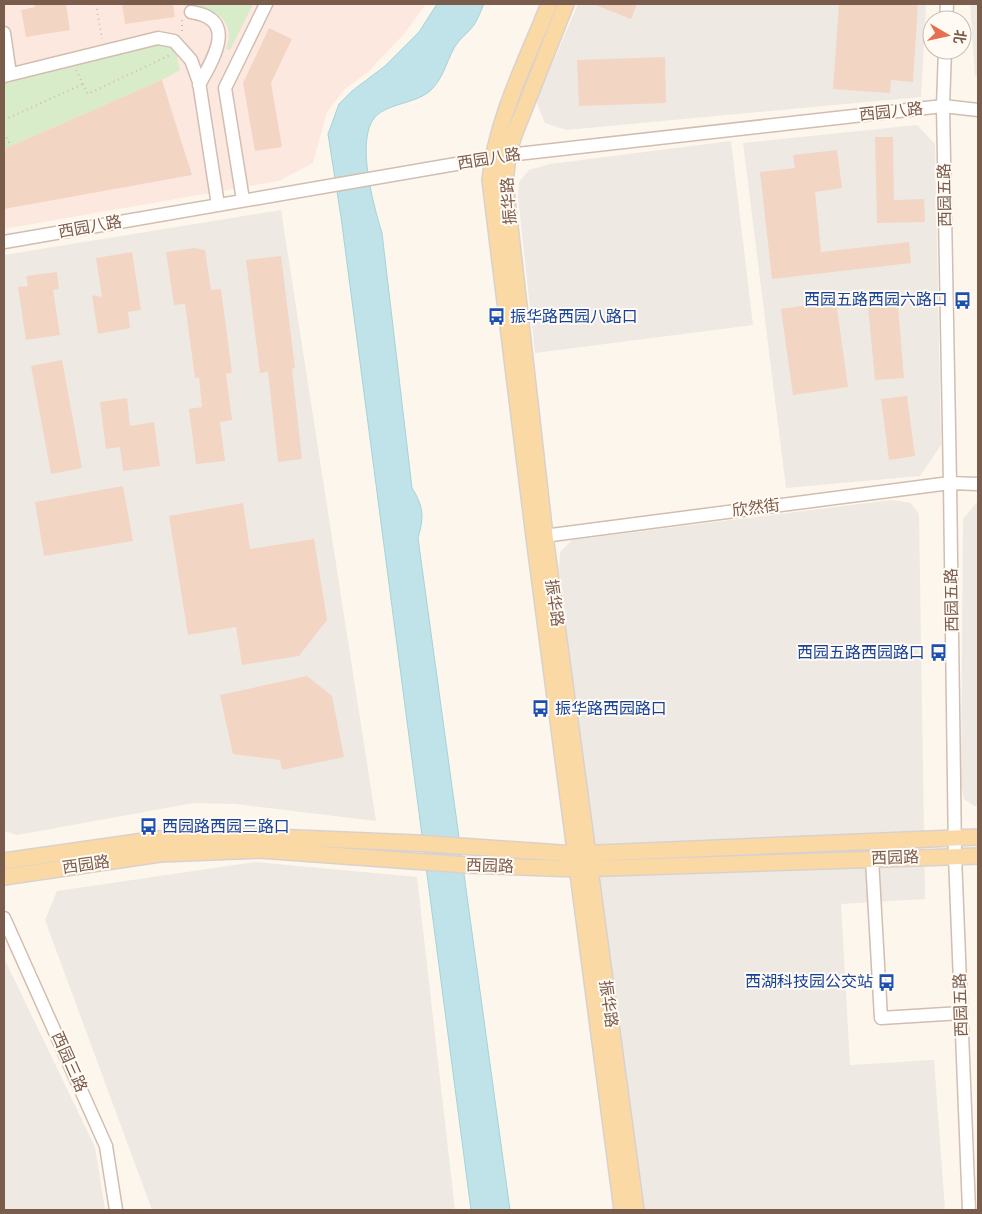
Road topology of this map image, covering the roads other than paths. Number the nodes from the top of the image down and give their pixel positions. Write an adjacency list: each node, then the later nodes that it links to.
1 (266, 4): 15 (street)
2 (549, 4): 13 (main road, 振华路)
3 (566, 4): 12 (main road, 振华路)
4 (186, 12): 8 (street)
5 (4, 33): 7 (street)
6 (945, 60): 9 (street, 西园五路)
7 (7, 75): 8 (street)
8 (199, 85): 14 (street)
9 (943, 106): 10 (street, 西园八路); 12 (street, 西园八路); 18 (street, 西园五路)
10 (978, 110)
11 (200, 129): 14 (street)
12 (508, 156): 13 (street, 西园八路); 20 (main road, 振华路)
13 (492, 158): 15 (street, 西园八路); 20 (main road, 振华路)
14 (212, 169): 16 (street)
15 (243, 200): 16 (street, 西园八路)
16 (218, 205): 17 (street, 西园八路)
17 (4, 242)
18 (950, 483): 19 (street, 欣然街); 20 (street, 欣然街); 21 (street, 西园五路)
19 (978, 484)
20 (539, 536): 23 (main road, 振华路)
21 (955, 838): 22 (main road, 西园路); 23 (main road, 西园路); 24 (street, 西园五路)
22 (978, 838)
23 (582, 854): 27 (main road, 西园路); 28 (main road, 振华路)
24 (955, 856): 25 (main road, 西园路); 26 (main road, 西园路); 31 (street, 西园五路)
25 (978, 856)
26 (872, 859): 28 (main road, 西园路); 31 (street)
27 (4, 862)
28 (584, 869): 29 (main road, 西园路); 33 (main road, 振华路); 34 (main road, 振华路)
29 (4, 877)
30 (4, 918): 32 (street, 西园三路)
31 (961, 1014): 35 (street, 西园五路)
32 (116, 1210)
33 (622, 1210)
34 (636, 1210)
35 (969, 1210)

